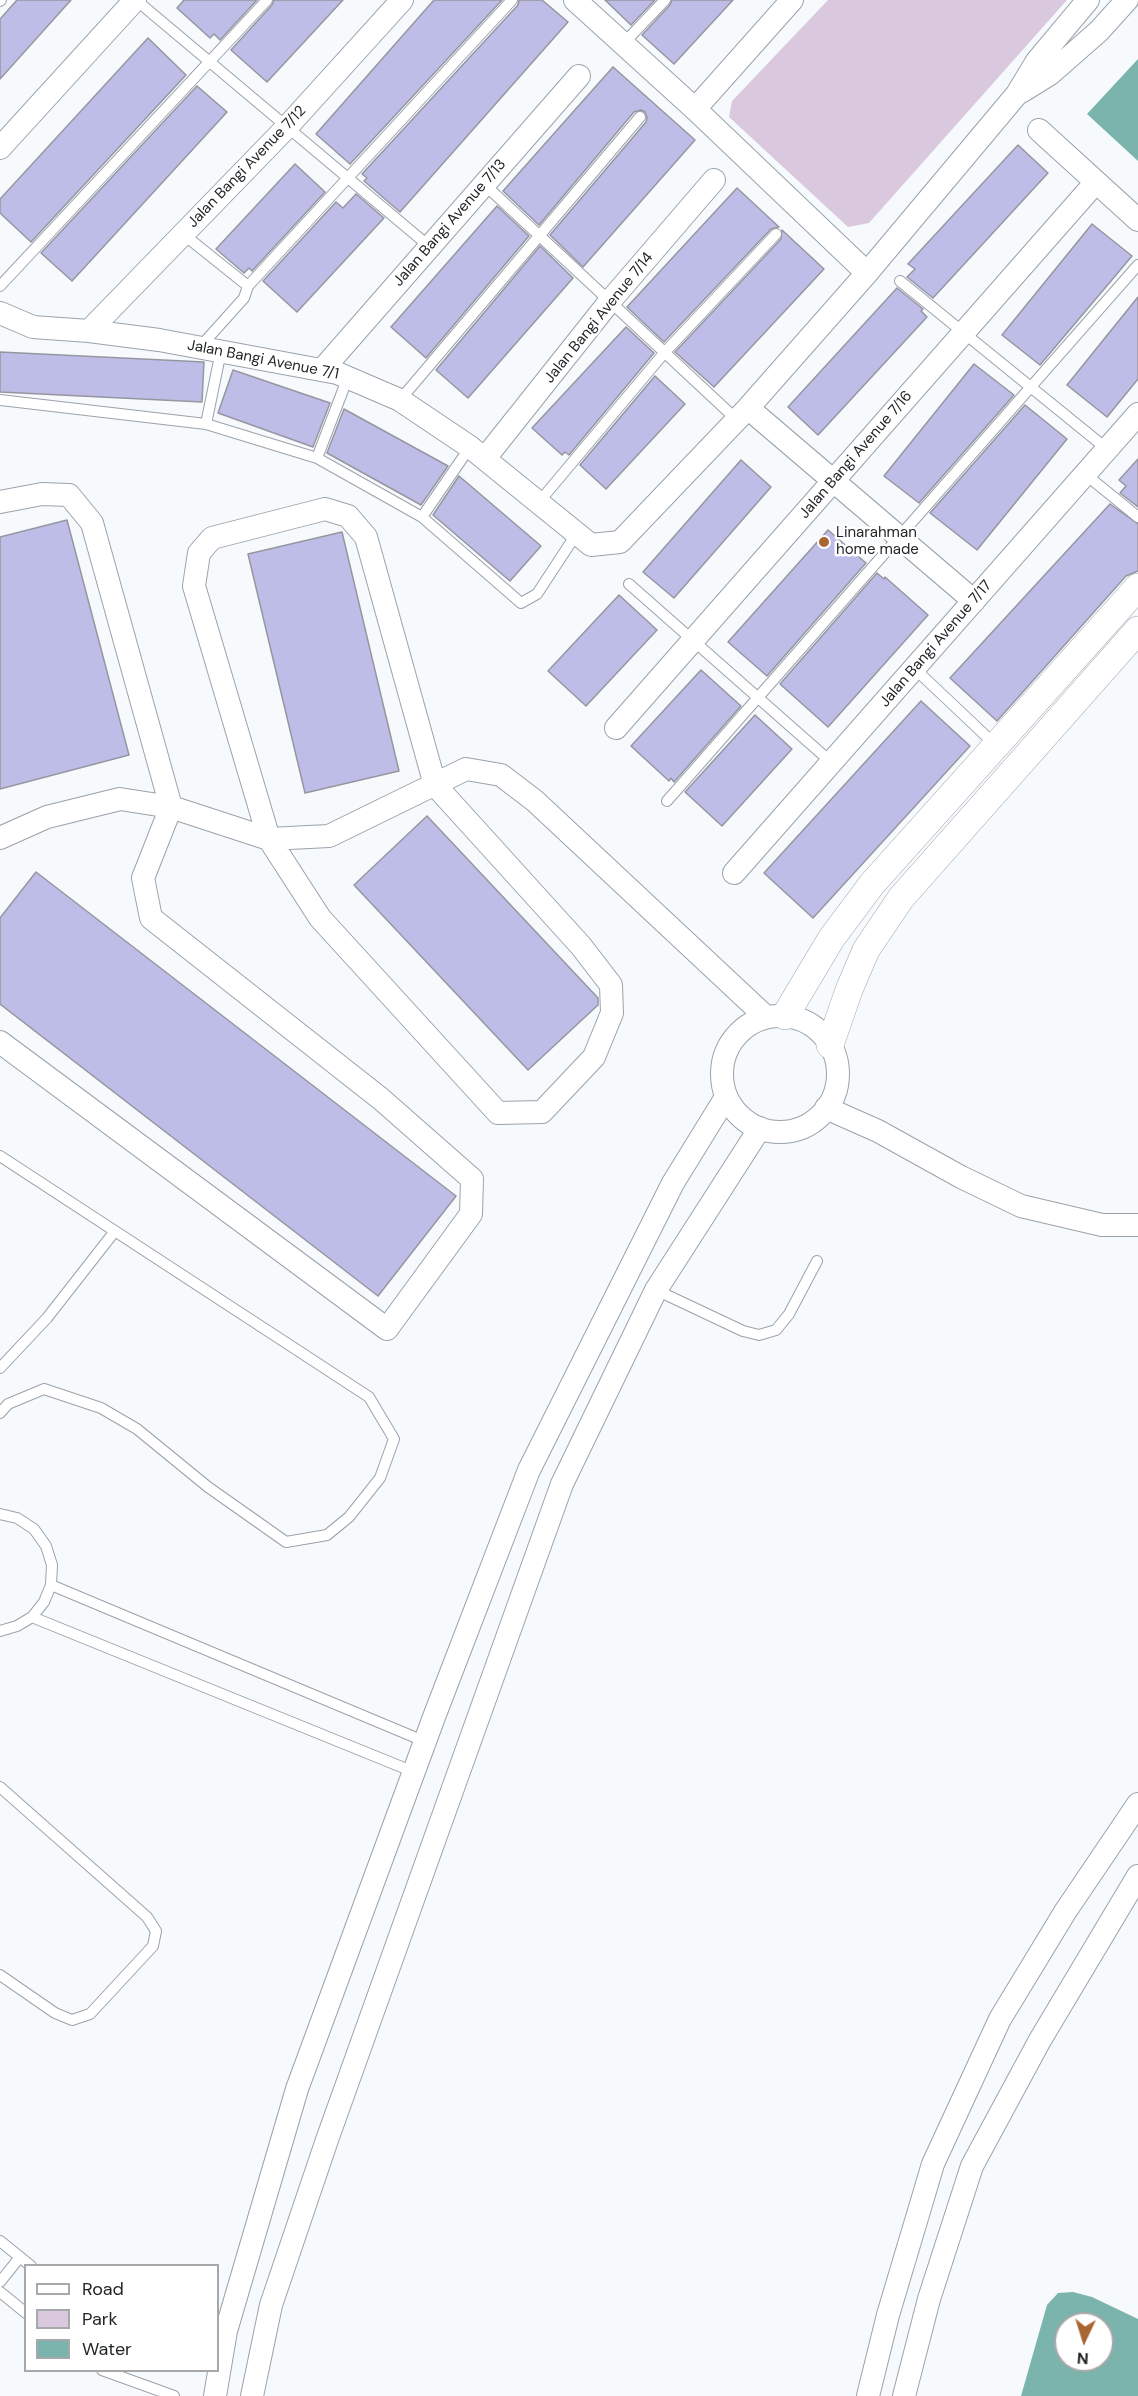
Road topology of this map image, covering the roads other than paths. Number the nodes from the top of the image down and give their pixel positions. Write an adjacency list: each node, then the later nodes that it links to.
1 (136, 0): 11 (lane); 18 (street)
2 (267, 0): 11 (lane)
3 (402, 0): 16 (street, Jalan Bangi Avenue 7/12)
4 (512, 0): 19 (lane)
5 (575, 0): 10 (street)
6 (665, 0): 10 (lane)
7 (792, 0): 14 (street)
8 (1088, 0): 13 (street)
9 (1127, 0): 13 (street)
10 (623, 44): 14 (street)
11 (210, 62): 16 (lane); 31 (lane)
12 (579, 76): 22 (street, Jalan Bangi Avenue 7/13)
13 (1017, 94): 29 (street)
14 (695, 109): 29 (street)
15 (640, 117): 26 (lane)
16 (287, 127): 19 (lane); 24 (street, Jalan Bangi Avenue 7/12)
17 (1039, 130): 21 (street)
18 (2, 140)
19 (348, 179): 27 (lane); 32 (lane)
20 (714, 180): 33 (street, Jalan Bangi Avenue 7/14)
21 (1096, 182): 23 (street); 36 (street, Jalan Bangi Avenue 7/16)
22 (484, 184): 26 (lane); 27 (street, Jalan Bangi Avenue 7/13)
23 (1138, 220)
24 (183, 234): 32 (lane); 35 (street, Jalan Bangi Avenue 7/12)
25 (776, 234): 38 (lane)
26 (538, 235): 33 (lane); 43 (lane)
27 (429, 247): 39 (street, Jalan Bangi Avenue 7/13)
28 (1138, 265): 41 (lane)
29 (867, 273): 44 (street)
30 (900, 281): 36 (lane)
31 (0, 286)
32 (248, 286): 37 (lane)
33 (610, 301): 38 (lane); 48 (street, Jalan Bangi Avenue 7/14)
34 (0, 313): 35 (street, Jalan Bangi Avenue 7/1)
35 (89, 331): 37 (street, Jalan Bangi Avenue 7/1)
36 (963, 332): 41 (lane); 51 (street, Jalan Bangi Avenue 7/16)
37 (210, 349): 39 (street, Jalan Bangi Avenue 7/1); 46 (lane)
38 (664, 352): 44 (lane); 52 (lane)
39 (322, 370): 40 (street, Jalan Bangi Avenue 7/1)
40 (348, 377): 43 (street, Jalan Bangi Avenue 7/1); 49 (lane)
41 (1031, 387): 47 (lane); 57 (lane)
42 (0, 400): 46 (lane)
43 (400, 400): 48 (street, Jalan Bangi Avenue 7/1)
44 (742, 413): 51 (street); 56 (street, Jalan Bangi Avenue 7/1)
45 (1138, 414): 47 (street, Jalan Bangi Avenue 7/17)
46 (206, 424): 49 (lane)
47 (1107, 449): 50 (street, Jalan Bangi Avenue 7/17)
48 (478, 452): 52 (street, Jalan Bangi Avenue 7/1); 54 (lane)
49 (317, 458): 54 (lane)
50 (1085, 474): 55 (lane); 60 (street, Jalan Bangi Avenue 7/17)
51 (834, 481): 57 (street); 62 (street, Jalan Bangi Avenue 7/16)
52 (539, 501): 56 (street, Jalan Bangi Avenue 7/1)
53 (0, 502): 70 (street)
54 (422, 517): 56 (lane)
55 (1138, 517)
56 (577, 533)
57 (899, 537): 60 (street); 64 (lane)
58 (629, 584): 62 (lane)
59 (1138, 587): 74 (street)
60 (974, 601): 63 (street, Jalan Bangi Avenue 7/17)
61 (1138, 630): 76 (street)
62 (693, 640): 64 (lane); 65 (street, Jalan Bangi Avenue 7/16)
63 (914, 668): 66 (lane); 67 (street, Jalan Bangi Avenue 7/17)
64 (758, 698): 67 (lane); 69 (lane)
65 (616, 728)
66 (986, 736)
67 (831, 762): 73 (street, Jalan Bangi Avenue 7/17)
68 (435, 785): 72 (street); 72 (street); 72 (street); 74 (street)
69 (668, 801)
70 (171, 807): 71 (street); 72 (street); 75 (street)
71 (0, 838)
72 (269, 839)
73 (734, 873)
74 (776, 1017): 76 (street); 77 (street)
75 (0, 1042)
76 (830, 1045): 78 (street)
77 (726, 1097): 79 (street); 91 (street)
78 (826, 1108): 79 (street); 81 (street)
79 (759, 1128): 84 (street)
80 (0, 1156): 82 (lane)
81 (1138, 1225)
82 (115, 1231): 85 (lane); 86 (lane)
83 (818, 1261): 84 (lane)
84 (656, 1290): 108 (street)
85 (0, 1368)
86 (0, 1413)
87 (0, 1514): 88 (lane)
88 (51, 1585): 89 (lane); 91 (lane)
89 (32, 1617): 90 (lane); 92 (lane)
90 (0, 1630)
91 (426, 1742): 92 (street)
92 (414, 1772): 103 (street)
93 (0, 1787): 96 (lane)
94 (1138, 1804): 109 (street)
95 (1138, 1876): 110 (street)
96 (0, 1975)
97 (0, 2241): 98 (lane)
98 (20, 2257): 99 (lane); 100 (lane)
99 (30, 2264)
100 (0, 2282)
101 (0, 2292): 102 (lane)
102 (24, 2311)
103 (220, 2348)
104 (108, 2372): 106 (lane)
105 (218, 2372): 107 (street)
106 (174, 2396)
107 (215, 2396)
108 (252, 2396)
109 (868, 2396)
110 (904, 2396)

